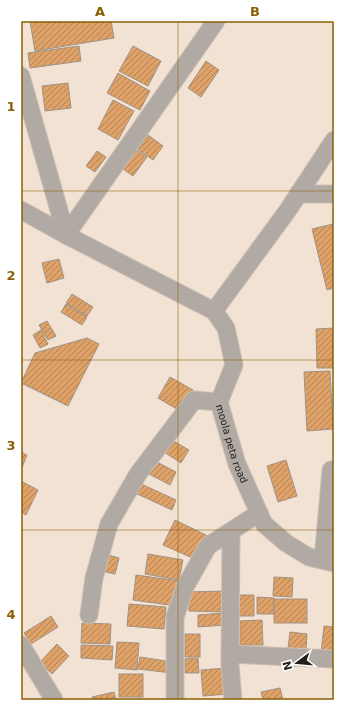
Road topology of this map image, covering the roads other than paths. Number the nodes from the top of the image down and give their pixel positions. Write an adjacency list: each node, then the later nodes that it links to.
1 (216, 21): 7 (street)
2 (21, 76): 7 (street)
3 (334, 140): 4 (street)
4 (298, 194): 5 (street); 8 (street)
5 (334, 194)
6 (21, 210): 7 (street, moola peta road)
7 (66, 235): 8 (street, moola peta road)
8 (214, 311): 9 (street, moola peta road)
9 (219, 402): 11 (street, moola peta road); 14 (street)
10 (334, 470): 13 (street)
11 (259, 513): 12 (street); 13 (street, moola peta road)
12 (231, 531): 16 (street); 19 (street)
13 (328, 562)
14 (89, 615)
15 (21, 645): 18 (street)
16 (230, 654): 17 (street); 20 (street)
17 (334, 659)
18 (54, 700)
19 (175, 700)
20 (233, 700)

